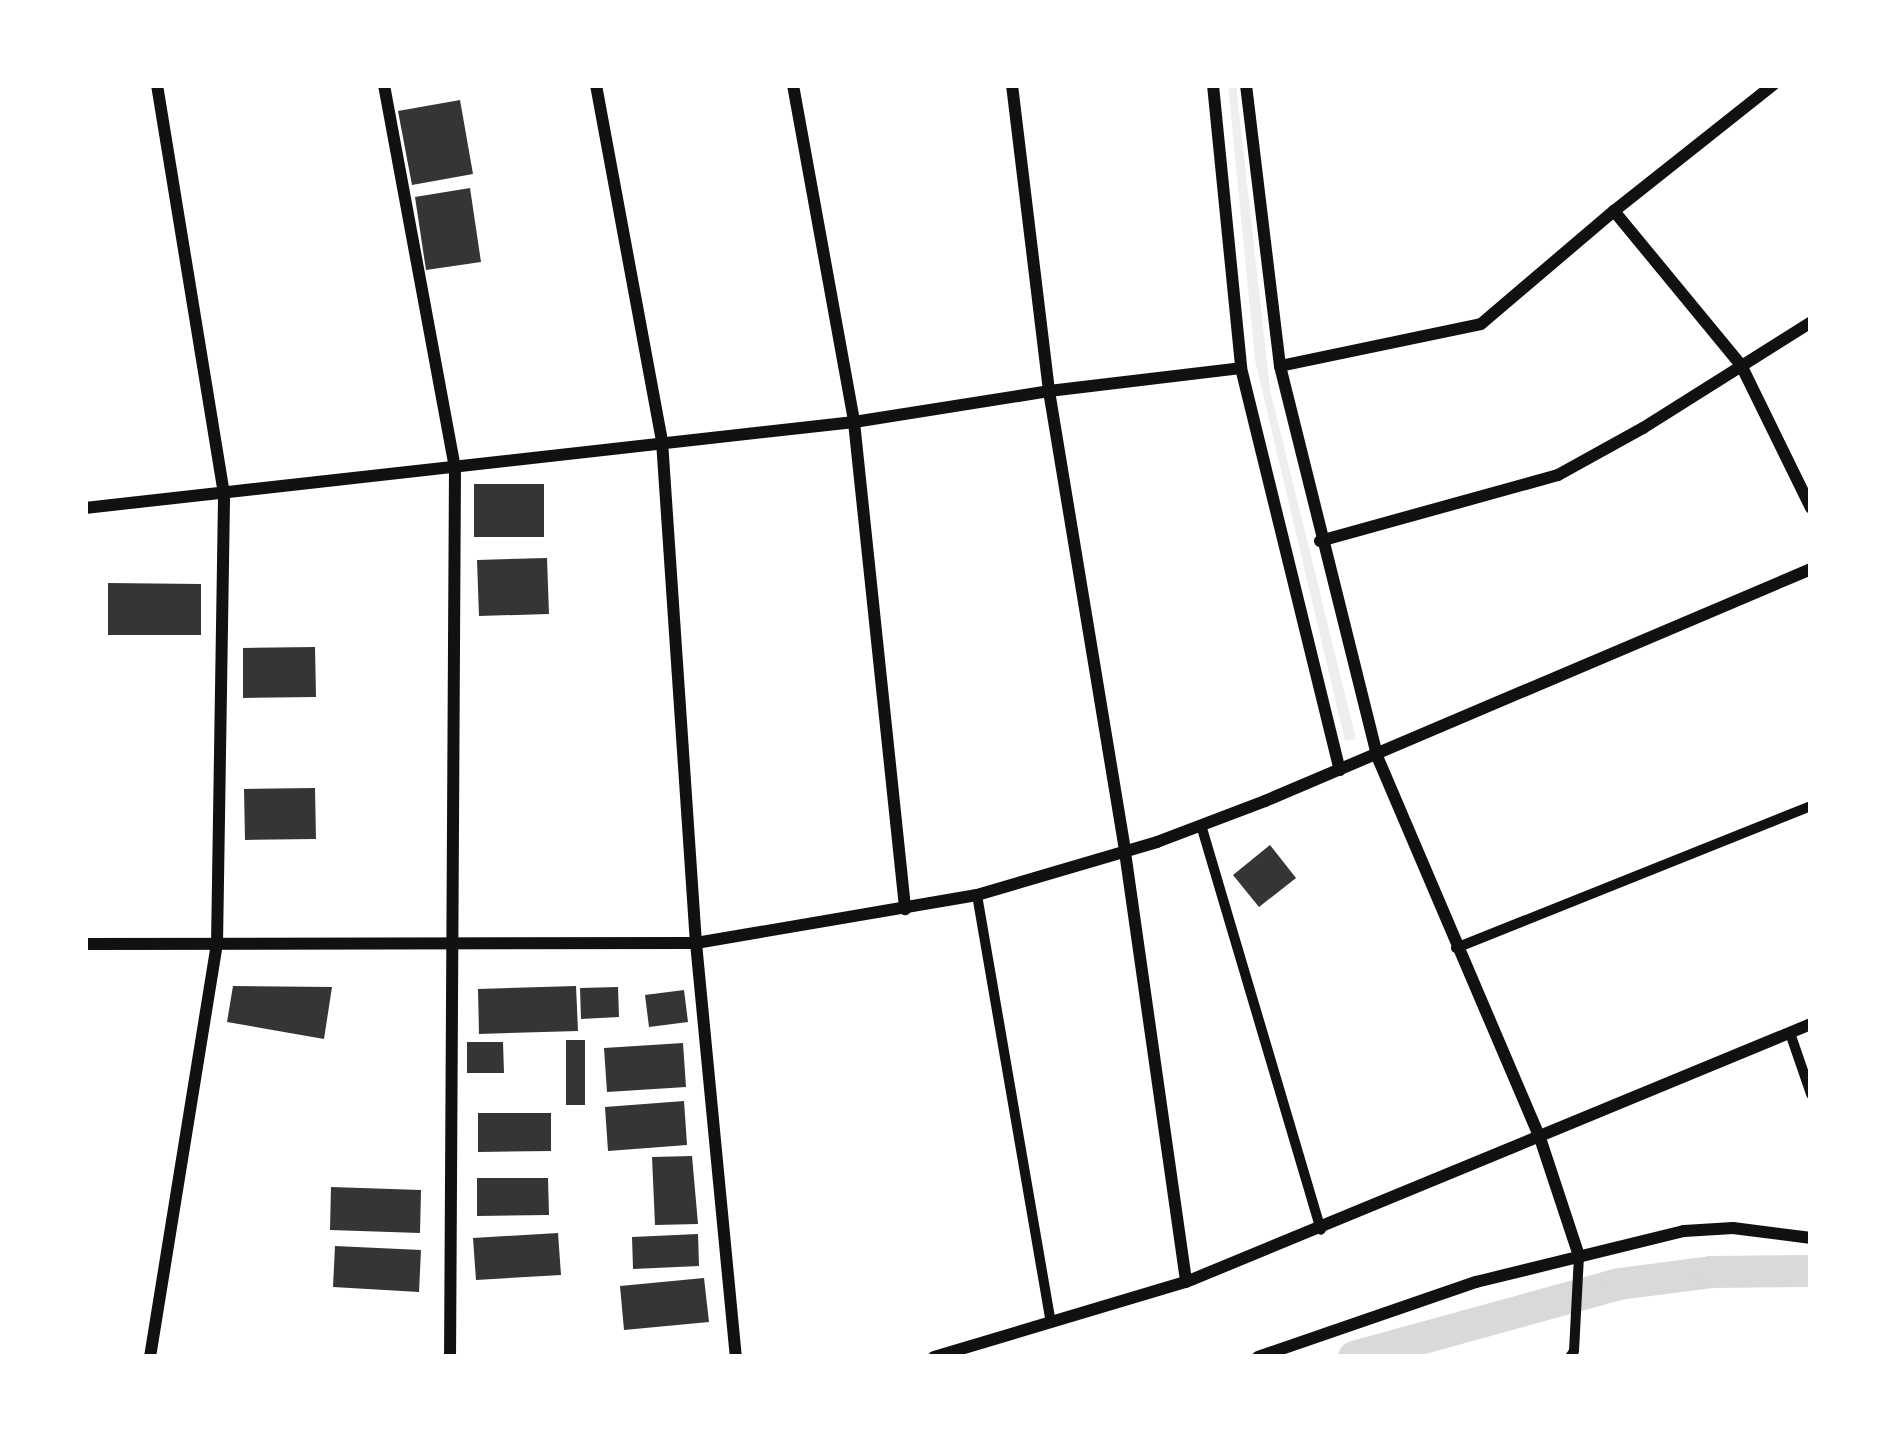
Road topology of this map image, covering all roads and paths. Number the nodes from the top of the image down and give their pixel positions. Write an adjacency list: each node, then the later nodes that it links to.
1 (157, 85): 18 (street)
2 (384, 85): 17 (street)
3 (596, 85): 16 (street)
4 (793, 85): 15 (street)
5 (1012, 85): 14 (street)
6 (1213, 85): 13 (street)
7 (1246, 85): 12 (street)
8 (1773, 85): 9 (street)
9 (1614, 211): 11 (street); 12 (street)
10 (1811, 322): 11 (street)
11 (1741, 365): 20 (street); 21 (street)
12 (1280, 366): 21 (street)
13 (1242, 368): 14 (street); 24 (street)
14 (1049, 391): 15 (street); 27 (street)
15 (854, 422): 16 (street); 29 (street)
16 (662, 441): 17 (street); 31 (street)
17 (456, 468): 18 (street); 33 (street)
18 (224, 494): 19 (street); 32 (street)
19 (85, 508)
20 (1811, 508)
21 (1320, 542): 23 (street)
22 (1811, 570): 23 (street)
23 (1377, 756): 24 (street); 34 (street)
24 (1340, 770): 26 (street)
25 (1811, 806): 34 (street)
26 (1201, 825): 27 (street); 39 (street)
27 (1125, 852): 28 (street); 42 (street)
28 (976, 894): 29 (street); 43 (street)
29 (904, 909): 31 (street)
30 (85, 944): 32 (street)
31 (696, 944): 33 (street); 47 (street)
32 (217, 945): 33 (street); 45 (street)
33 (455, 947): 46 (street)
34 (1456, 948): 38 (street)
35 (1811, 1024): 36 (street)
36 (1790, 1032): 37 (street); 38 (street)
37 (1811, 1094)
38 (1540, 1138): 39 (street); 41 (street)
39 (1321, 1230): 42 (street)
40 (1811, 1238): 41 (street)
41 (1578, 1256): 44 (street); 49 (street)
42 (1186, 1282): 43 (street)
43 (1050, 1323): 48 (street)
44 (1572, 1354)
45 (150, 1357)
46 (450, 1357)
47 (736, 1357)
48 (934, 1357)
49 (1258, 1357)

